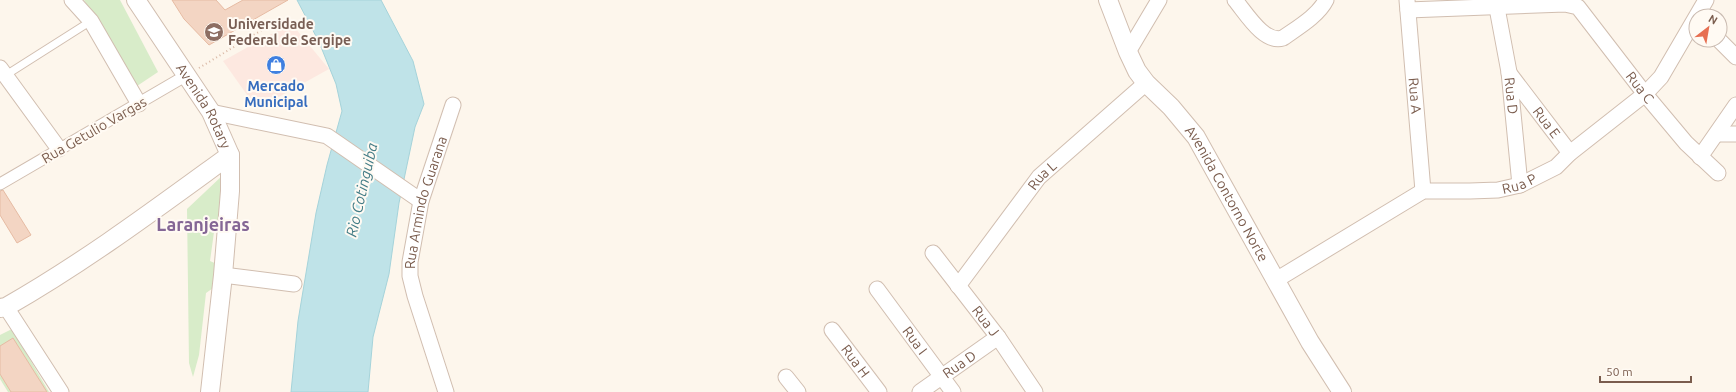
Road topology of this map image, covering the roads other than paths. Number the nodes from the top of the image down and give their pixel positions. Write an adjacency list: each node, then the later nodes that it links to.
1 (72, 0): 9 (street)
2 (136, 0): 16 (street, Avenida Rotary)
3 (1108, 0): 12 (street, Avenida Contorno Norte)
4 (1159, 0): 12 (street)
5 (1235, 0): 6 (street)
6 (1326, 0)
7 (1408, 5): 8 (street); 32 (street, Rua A)
8 (1497, 8): 15 (street, Rua D); 18 (street, Rua C)
9 (91, 21): 14 (lane); 19 (street)
10 (1688, 30): 18 (street, Rua P)
11 (1727, 48): 13 (street)
12 (1128, 52): 17 (street, Avenida Contorno Norte)
13 (1736, 57)
14 (3, 71): 25 (street)
15 (1509, 72): 26 (street, Rua E); 31 (street, Rua D)
16 (187, 75): 19 (street, Rua Getulio Vargas); 22 (street, Avenida Rotary)
17 (1146, 83): 36 (street, Avenida Contorno Norte); 38 (street, Rua L)
18 (1645, 94): 26 (street, Rua P); 28 (street, Rua C)
19 (139, 104): 25 (street, Rua Getulio Vargas)
20 (453, 105): 33 (street, Rua Armindo Guarana)
21 (1736, 105): 23 (street)
22 (212, 112): 27 (street, Avenida Rotary); 33 (street)
23 (1717, 134): 24 (street); 28 (street)
24 (1736, 134)
25 (59, 149): 30 (street, Rua Getulio Vargas)
26 (1570, 153): 31 (street, Rua P)
27 (230, 155): 35 (street, Avenida Rotary); 40 (street)
28 (1700, 157): 29 (street, Rua C)
29 (1718, 173)
30 (0, 184)
31 (1520, 186): 32 (street, Rua P)
32 (1423, 191): 36 (street)
33 (422, 201): 47 (street, Rua Armindo Guarana)
34 (933, 254): 38 (street, Rua J)
35 (223, 275): 37 (street); 46 (street, Avenida Rotary)
36 (1276, 280): 53 (street, Avenida Contorno Norte)
37 (294, 284)
38 (958, 286): 42 (street, Rua J)
39 (877, 289): 43 (street, Rua I)
40 (3, 307): 45 (street)
41 (832, 330): 49 (street, Rua H)
42 (998, 337): 43 (street, Rua D); 52 (street, Rua J)
43 (941, 376): 50 (street, Rua D); 51 (street, Rua I)
44 (786, 377): 48 (street)
45 (61, 392)
46 (210, 392)
47 (446, 392)
48 (798, 392)
49 (879, 392)
50 (920, 392)
51 (953, 392)
52 (1035, 392)
53 (1342, 392)

